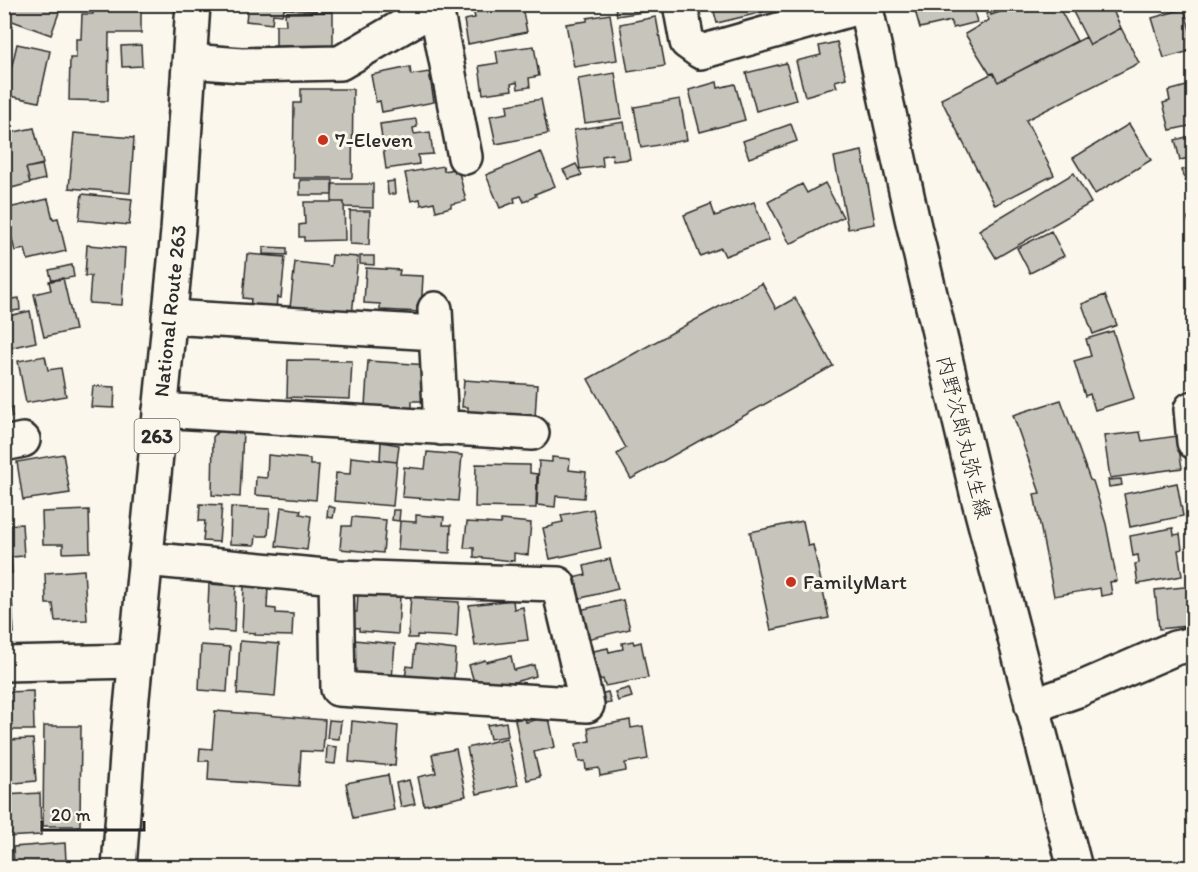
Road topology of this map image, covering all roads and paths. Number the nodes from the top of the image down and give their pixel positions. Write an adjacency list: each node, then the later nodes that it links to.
1 (193, 4): 5 (main road, National Route 263 / 263)
2 (680, 4): 3 (main road)
3 (865, 5): 18 (main road, 内野次郎丸弥生線)
4 (438, 6): 5 (main road); 6 (main road)
5 (190, 61): 7 (main road, National Route 263 / 263)
6 (465, 157)
7 (169, 317): 9 (main road, National Route 263 / 263); 10 (main road)
8 (1194, 408): 12 (main road)
9 (160, 410): 10 (main road); 13 (main road, National Route 263 / 263)
10 (441, 428): 11 (main road)
11 (532, 434)
12 (1194, 442)
13 (145, 559): 14 (main road); 16 (main road, National Route 263 / 263)
14 (336, 577): 14 (main road)
15 (1194, 644): 18 (main road)
16 (135, 661): 17 (main road); 19 (main road, National Route 263 / 263)
17 (4, 664)
18 (1032, 706): 20 (main road, 内野次郎丸弥生線)
19 (119, 867)
20 (1075, 867)

